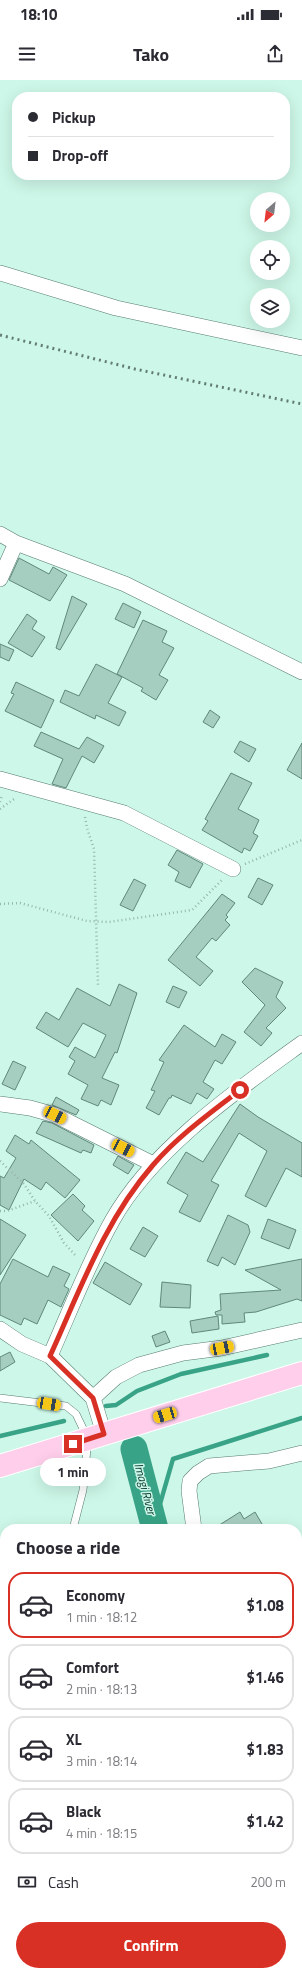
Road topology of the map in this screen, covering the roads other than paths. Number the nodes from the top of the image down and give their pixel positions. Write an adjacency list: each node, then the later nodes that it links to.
1 (0, 274): 2 (street)
2 (302, 348)
3 (0, 534): 4 (street)
4 (16, 543): 5 (street); 6 (street)
5 (0, 579)
6 (302, 672)
7 (0, 780): 8 (street)
8 (233, 869)
9 (302, 1043): 11 (street)
10 (0, 1104): 11 (street)
11 (153, 1164): 14 (street)
12 (0, 1329): 14 (street)
13 (302, 1330): 17 (street)
14 (50, 1356): 17 (street)
15 (302, 1374): 18 (highway)
16 (0, 1398): 18 (lane)
17 (93, 1398): 18 (street)
18 (96, 1436): 20 (highway); 21 (lane)
19 (302, 1453): 22 (street)
20 (0, 1466)
21 (74, 1524)
22 (193, 1524)

